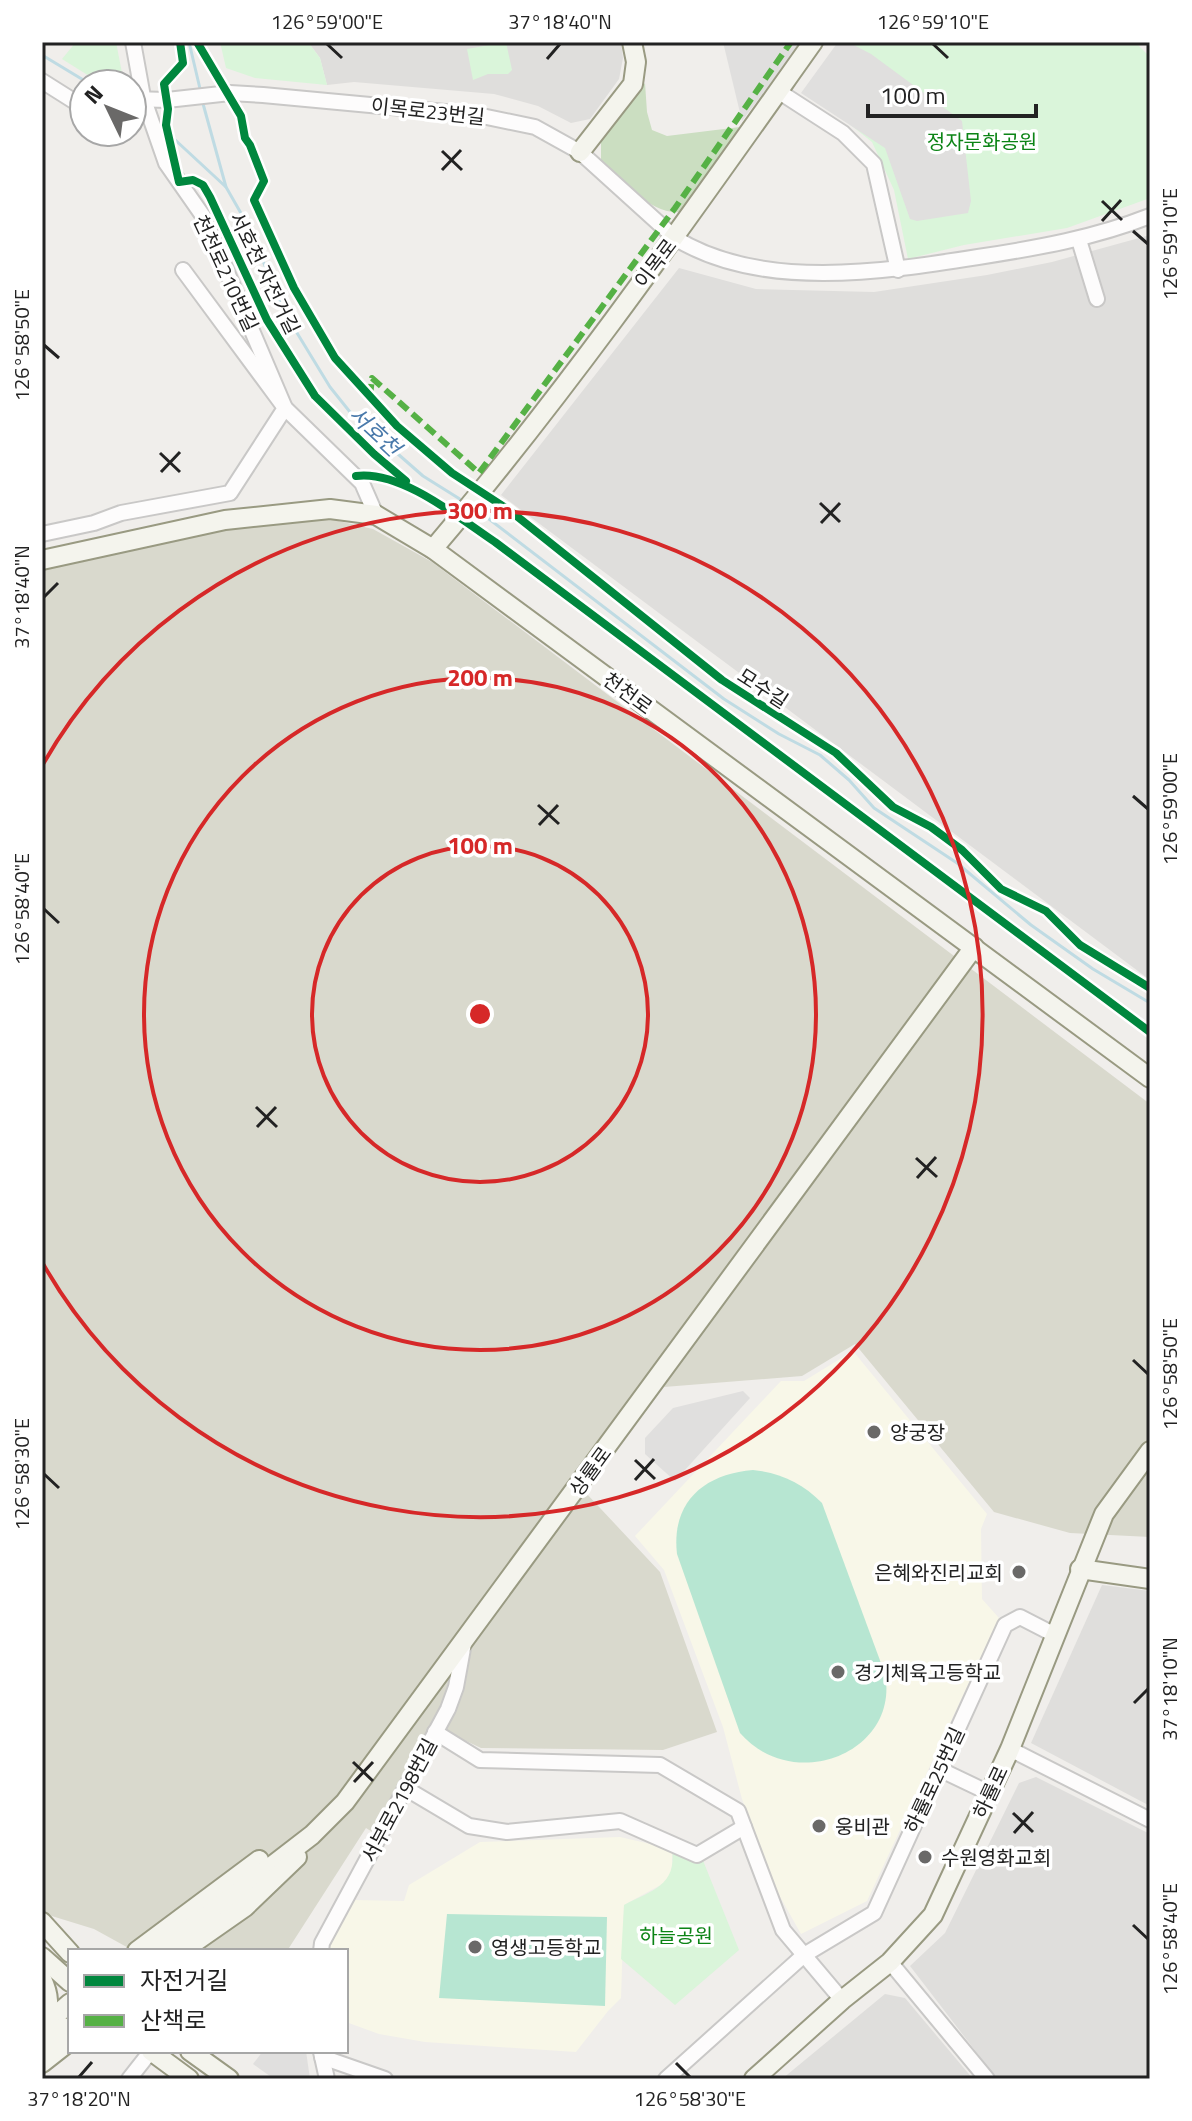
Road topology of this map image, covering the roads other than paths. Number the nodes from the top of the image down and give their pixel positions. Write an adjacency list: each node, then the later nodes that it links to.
1 (133, 42): 4 (street, 천천로210번길)
2 (632, 42): 10 (street)
3 (813, 42): 6 (street, 이목로)
4 (135, 68)
5 (42, 81): 7 (street)
6 (778, 91): 12 (street, 이목로); 15 (street)
7 (68, 97)
8 (148, 98): 10 (street, 이목로23번길)
9 (148, 114): 17 (street, 천천로210번길)
10 (580, 152): 12 (street, 이목로23번길)
11 (1150, 216): 13 (street, 이목로23번길)
12 (675, 238): 15 (street, 이목로23번길); 20 (street, 이목로)
13 (1079, 240): 15 (street, 이목로23번길); 16 (street)
14 (183, 270): 17 (street, 천천로210번길)
15 (898, 270)
16 (1097, 299)
17 (285, 408): 18 (street, 천천로210번길); 19 (street)
18 (376, 515): 20 (street, 천천로); 21 (street, 천천로)
19 (42, 534)
20 (433, 549): 22 (street, 천천로)
21 (42, 560)
22 (974, 947): 23 (street, 천천로); 28 (street, 상률로)
23 (1150, 1078)
24 (1150, 1451): 25 (street, 하률로)
25 (1080, 1569): 26 (street); 27 (street, 하률로)
26 (1150, 1579)
27 (1055, 1635): 30 (street, 하률로); 31 (street, 하률로25번길)
28 (464, 1643): 29 (street, 서부로2198번길); 36 (street, 상률로)
29 (435, 1732): 32 (street, 서부로2198번길); 35 (street)
30 (1010, 1749): 33 (street, 하률로); 34 (street)
31 (939, 1769): 33 (street); 43 (street, 하률로25번길)
32 (405, 1788): 35 (street); 42 (street, 서부로2198번길)
33 (989, 1793): 45 (street, 하률로)
34 (1150, 1820)
35 (744, 1827): 43 (street)
36 (312, 1835): 39 (street); 40 (street, 상률로); 41 (street)
37 (42, 1922): 38 (street)
38 (69, 1949)
39 (140, 1949)
40 (164, 1949)
41 (185, 1949)
42 (321, 1949)
43 (804, 1955): 48 (street); 63 (street, 하률로25번길)
44 (42, 1957): 47 (street)
45 (890, 1962): 48 (street, 하률로); 65 (street)
46 (42, 1979): 50 (street)
47 (68, 1980)
48 (842, 2000): 64 (street, 하률로)
49 (68, 2004): 50 (street)
50 (42, 2024)
51 (66, 2034): 52 (street); 57 (street)
52 (42, 2044)
53 (149, 2053): 58 (street)
54 (154, 2053): 59 (street)
55 (193, 2053): 60 (street)
56 (321, 2054): 61 (street); 62 (street)
57 (42, 2063)
58 (129, 2079)
59 (189, 2079)
60 (229, 2079)
61 (327, 2079)
62 (385, 2079)
63 (666, 2079)
64 (754, 2079)
65 (987, 2079)

